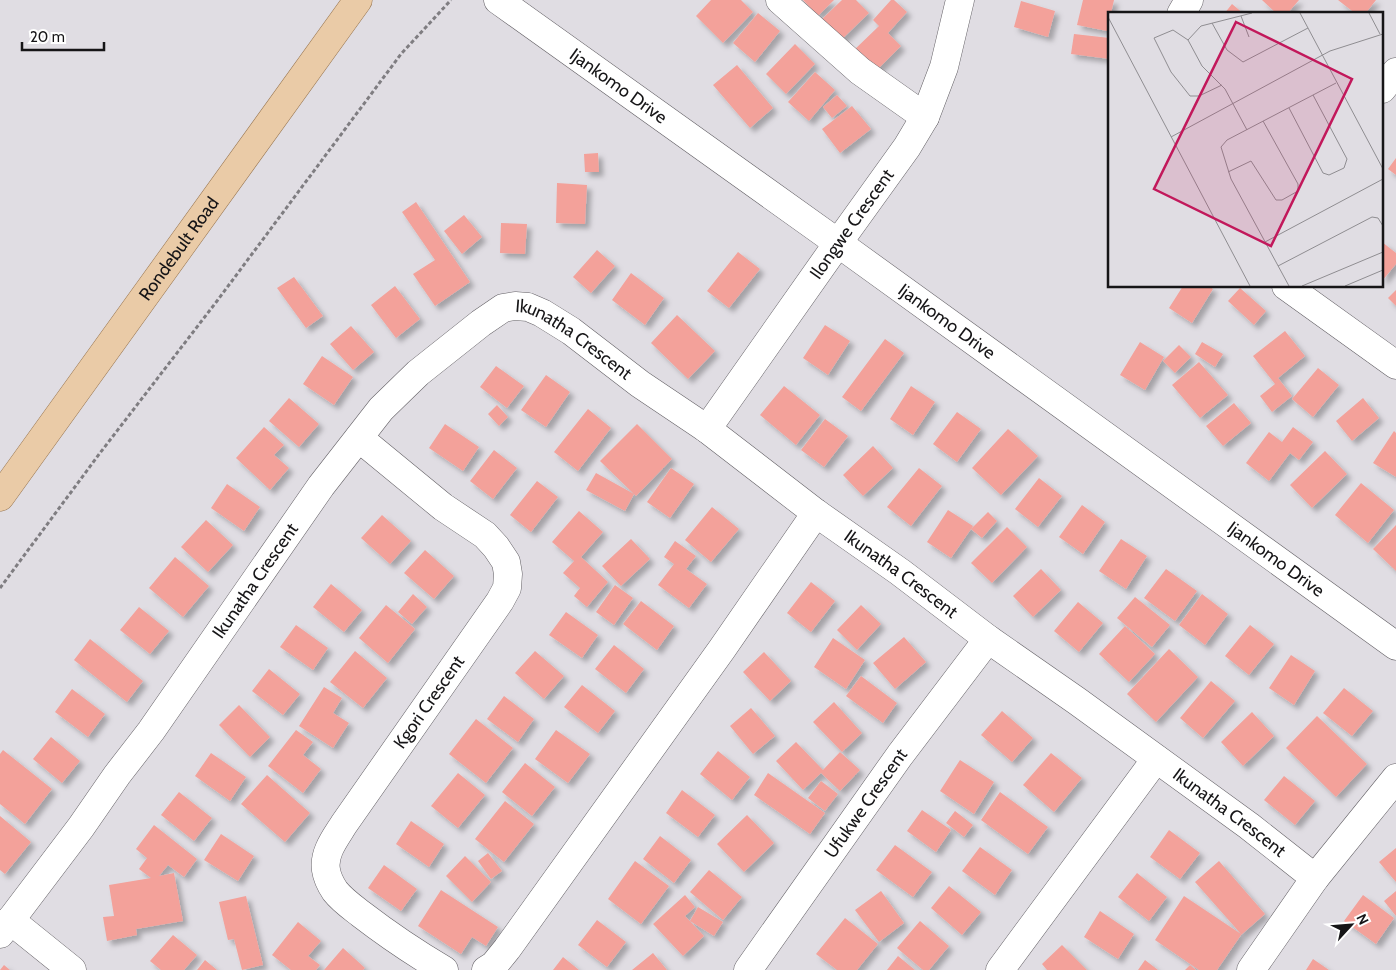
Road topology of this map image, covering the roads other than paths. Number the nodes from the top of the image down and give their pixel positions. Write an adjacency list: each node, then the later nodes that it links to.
1 (358, 0): 15 (main road, Rondebult Road)
2 (498, 0): 10 (street, Ijankomo Drive)
3 (780, 0): 9 (street)
4 (960, 0): 9 (street, Ilongwe Crescent)
5 (1189, 0): 6 (street)
6 (1182, 12)
7 (1396, 72): 8 (street)
8 (1384, 87)
9 (925, 116): 10 (street, Ilongwe Crescent)
10 (838, 242): 13 (street, Ilongwe Crescent); 18 (street, Ijankomo Drive)
11 (1289, 288): 12 (street)
12 (1396, 365)
13 (707, 429): 14 (street, Ikunatha Crescent); 16 (street, Ikunatha Crescent)
14 (359, 438): 22 (street, Ikunatha Crescent); 24 (street, Kgori Crescent)
15 (0, 497)
16 (816, 513): 17 (street, Ikunatha Crescent); 25 (street)
17 (988, 639): 19 (street, Ikunatha Crescent); 26 (street, Ufukwe Crescent)
18 (1396, 646)
19 (1156, 759): 21 (street, Ikunatha Crescent); 27 (street)
20 (1396, 778): 21 (street)
21 (1315, 878): 28 (street)
22 (5, 927): 23 (street, Ikunatha Crescent)
23 (72, 970)
24 (444, 970)
25 (486, 970)
26 (748, 970)
27 (1000, 970)
28 (1251, 970)

